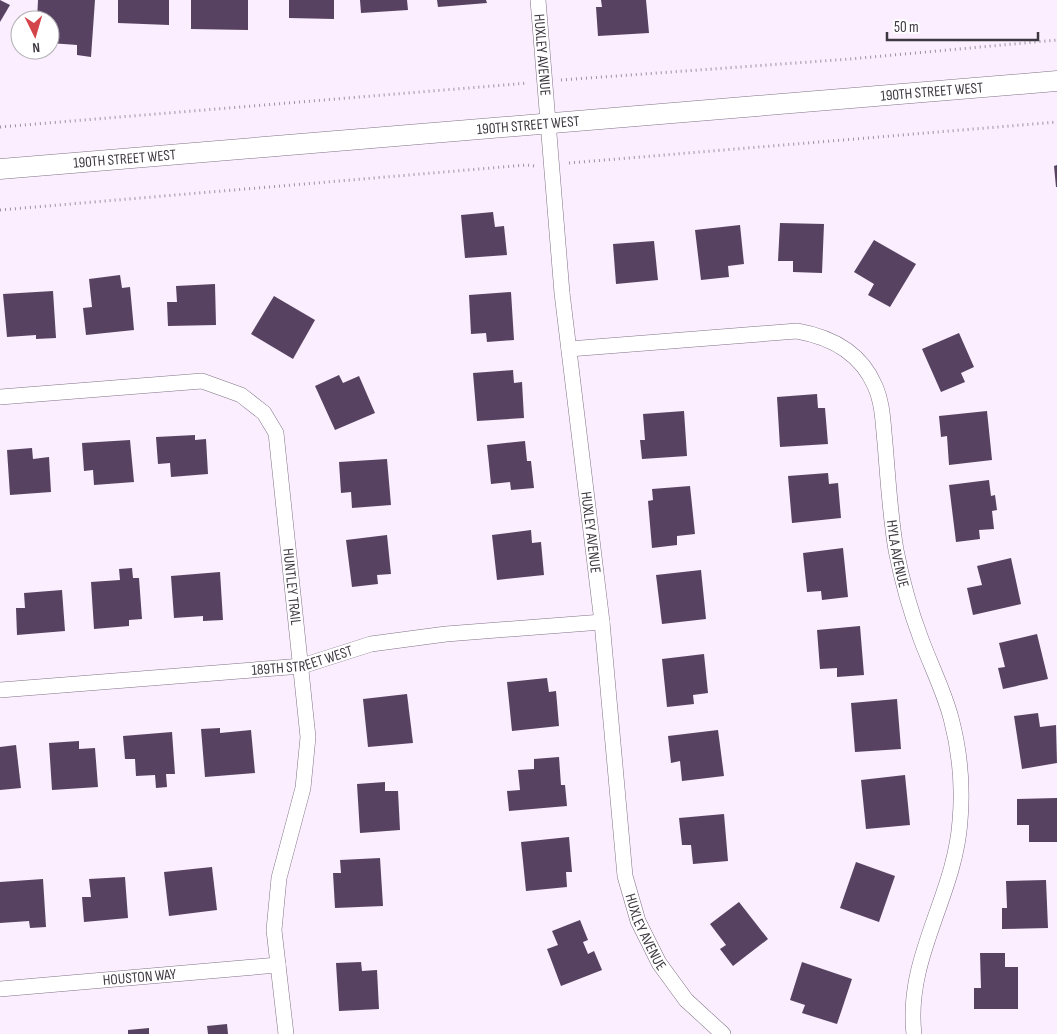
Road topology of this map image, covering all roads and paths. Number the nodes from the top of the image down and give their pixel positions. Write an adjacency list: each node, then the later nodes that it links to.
1 (538, 0): 4 (street, HUXLEY AVENUE)
2 (1057, 40): 4 (path)
3 (1057, 80): 5 (street, 190TH STREET WEST)
4 (546, 81): 5 (street, HUXLEY AVENUE); 7 (path)
5 (548, 122): 8 (street, HUXLEY AVENUE); 9 (street, 190TH STREET WEST)
6 (1057, 122): 8 (path)
7 (0, 127)
8 (551, 165): 10 (path); 11 (street, HUXLEY AVENUE)
9 (0, 169)
10 (0, 210)
11 (568, 349): 13 (street, HUXLEY AVENUE); 20 (street, HYLA AVENUE)
12 (0, 397): 14 (street, HUNTLEY TRAIL)
13 (602, 622): 14 (street, 189TH STREET WEST); 19 (street, HUXLEY AVENUE)
14 (302, 666): 15 (street, 189TH STREET WEST); 16 (street, HUNTLEY TRAIL)
15 (0, 690)
16 (278, 965): 17 (street, HOUSTON WAY); 18 (street, HUNTLEY TRAIL)
17 (0, 989)
18 (286, 1034)
19 (723, 1034)
20 (914, 1034)

